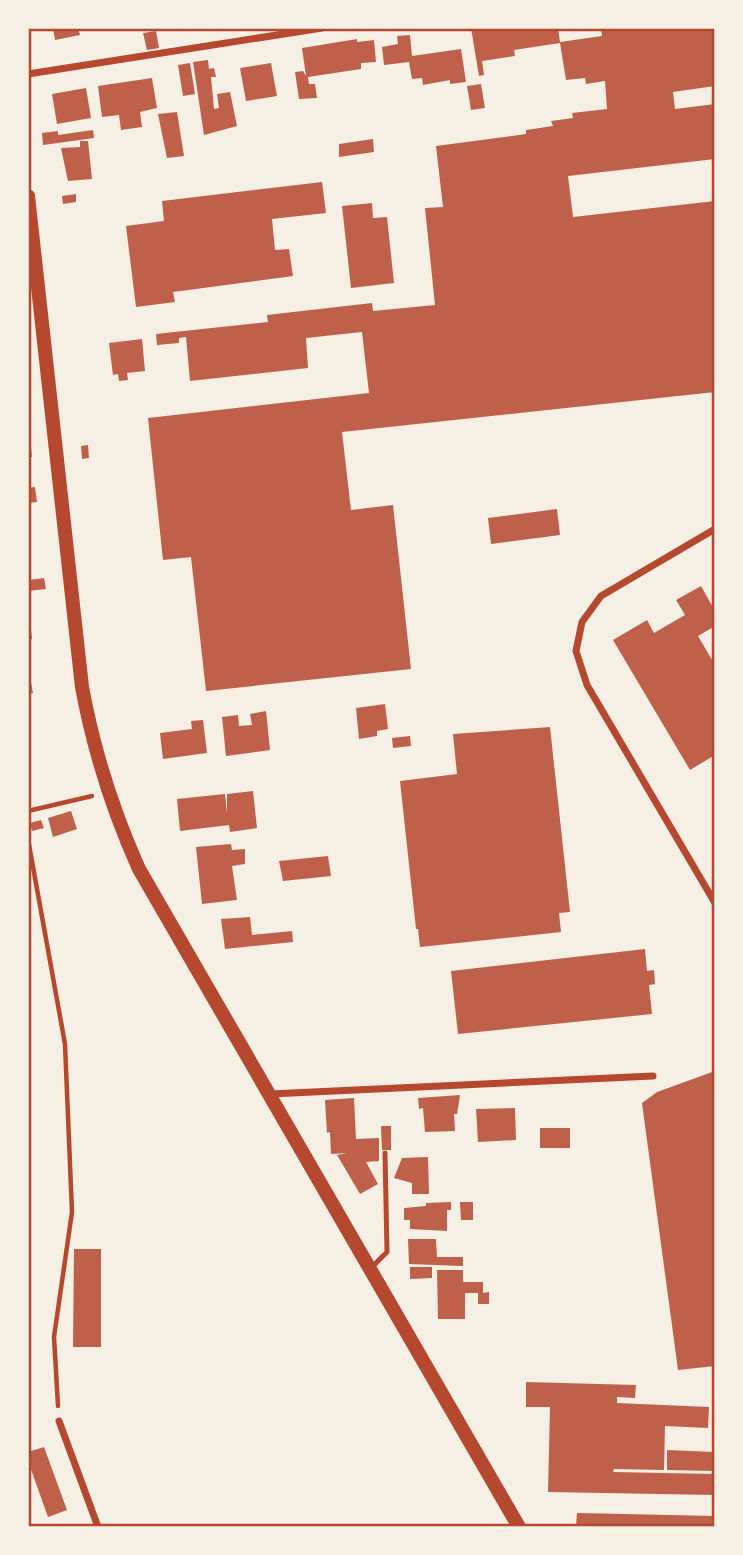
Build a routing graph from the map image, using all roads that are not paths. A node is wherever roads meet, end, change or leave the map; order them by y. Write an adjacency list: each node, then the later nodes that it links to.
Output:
1 (322, 28): 2 (street)
2 (28, 74)
3 (28, 196): 7 (main road)
4 (715, 529): 5 (street)
5 (715, 903)
6 (653, 1076): 7 (street)
7 (269, 1094): 9 (main road)
8 (385, 1153): 9 (lane)
9 (371, 1268): 12 (main road)
10 (59, 1421): 11 (street)
11 (98, 1527)
12 (519, 1527)

